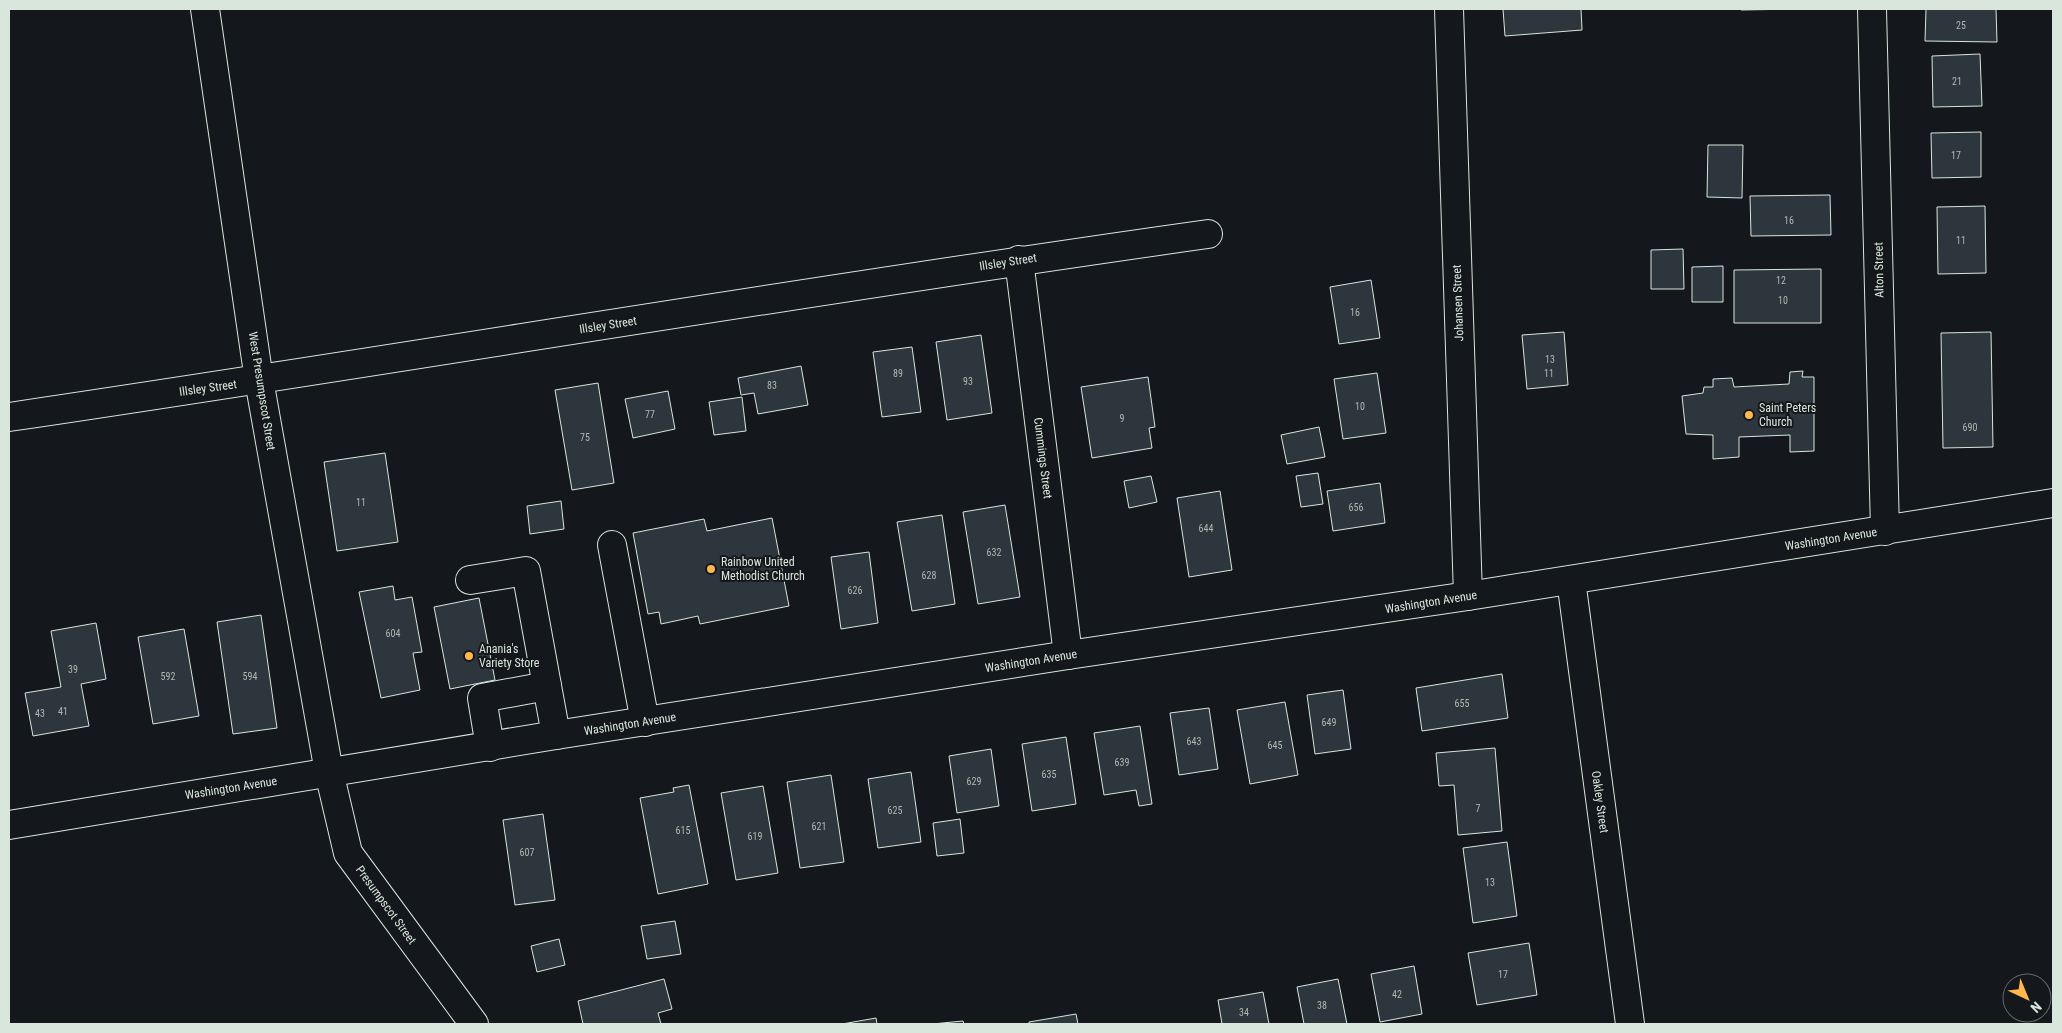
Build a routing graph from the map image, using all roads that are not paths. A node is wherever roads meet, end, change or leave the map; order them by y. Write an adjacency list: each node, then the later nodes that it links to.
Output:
1 (205, 9): 6 (street, West Presumpscot Street)
2 (1449, 9): 13 (street, Johansen Street)
3 (1872, 9): 9 (street, Alton Street)
4 (1208, 234): 5 (street, Illsley Street)
5 (1019, 260): 6 (street, Illsley Street); 14 (street, Cummings Street)
6 (259, 380): 7 (street, Illsley Street); 19 (street, West Presumpscot Street)
7 (9, 418)
8 (2053, 504): 9 (street, Washington Avenue)
9 (1885, 530): 12 (street, Washington Avenue)
10 (612, 545): 16 (street)
11 (470, 580): 15 (street)
12 (1571, 580): 13 (street, Washington Avenue); 22 (street, Oakley Street)
13 (1468, 596): 14 (street, Washington Avenue)
14 (1068, 656): 16 (street, Washington Avenue)
15 (547, 686): 17 (street); 18 (street)
16 (645, 722): 17 (street, Washington Avenue)
17 (556, 736): 18 (street, Washington Avenue)
18 (490, 747): 19 (street, Washington Avenue)
19 (329, 772): 20 (street, Washington Avenue); 21 (street, Presumpscot Street)
20 (9, 825)
21 (474, 1024)
22 (1630, 1024)

